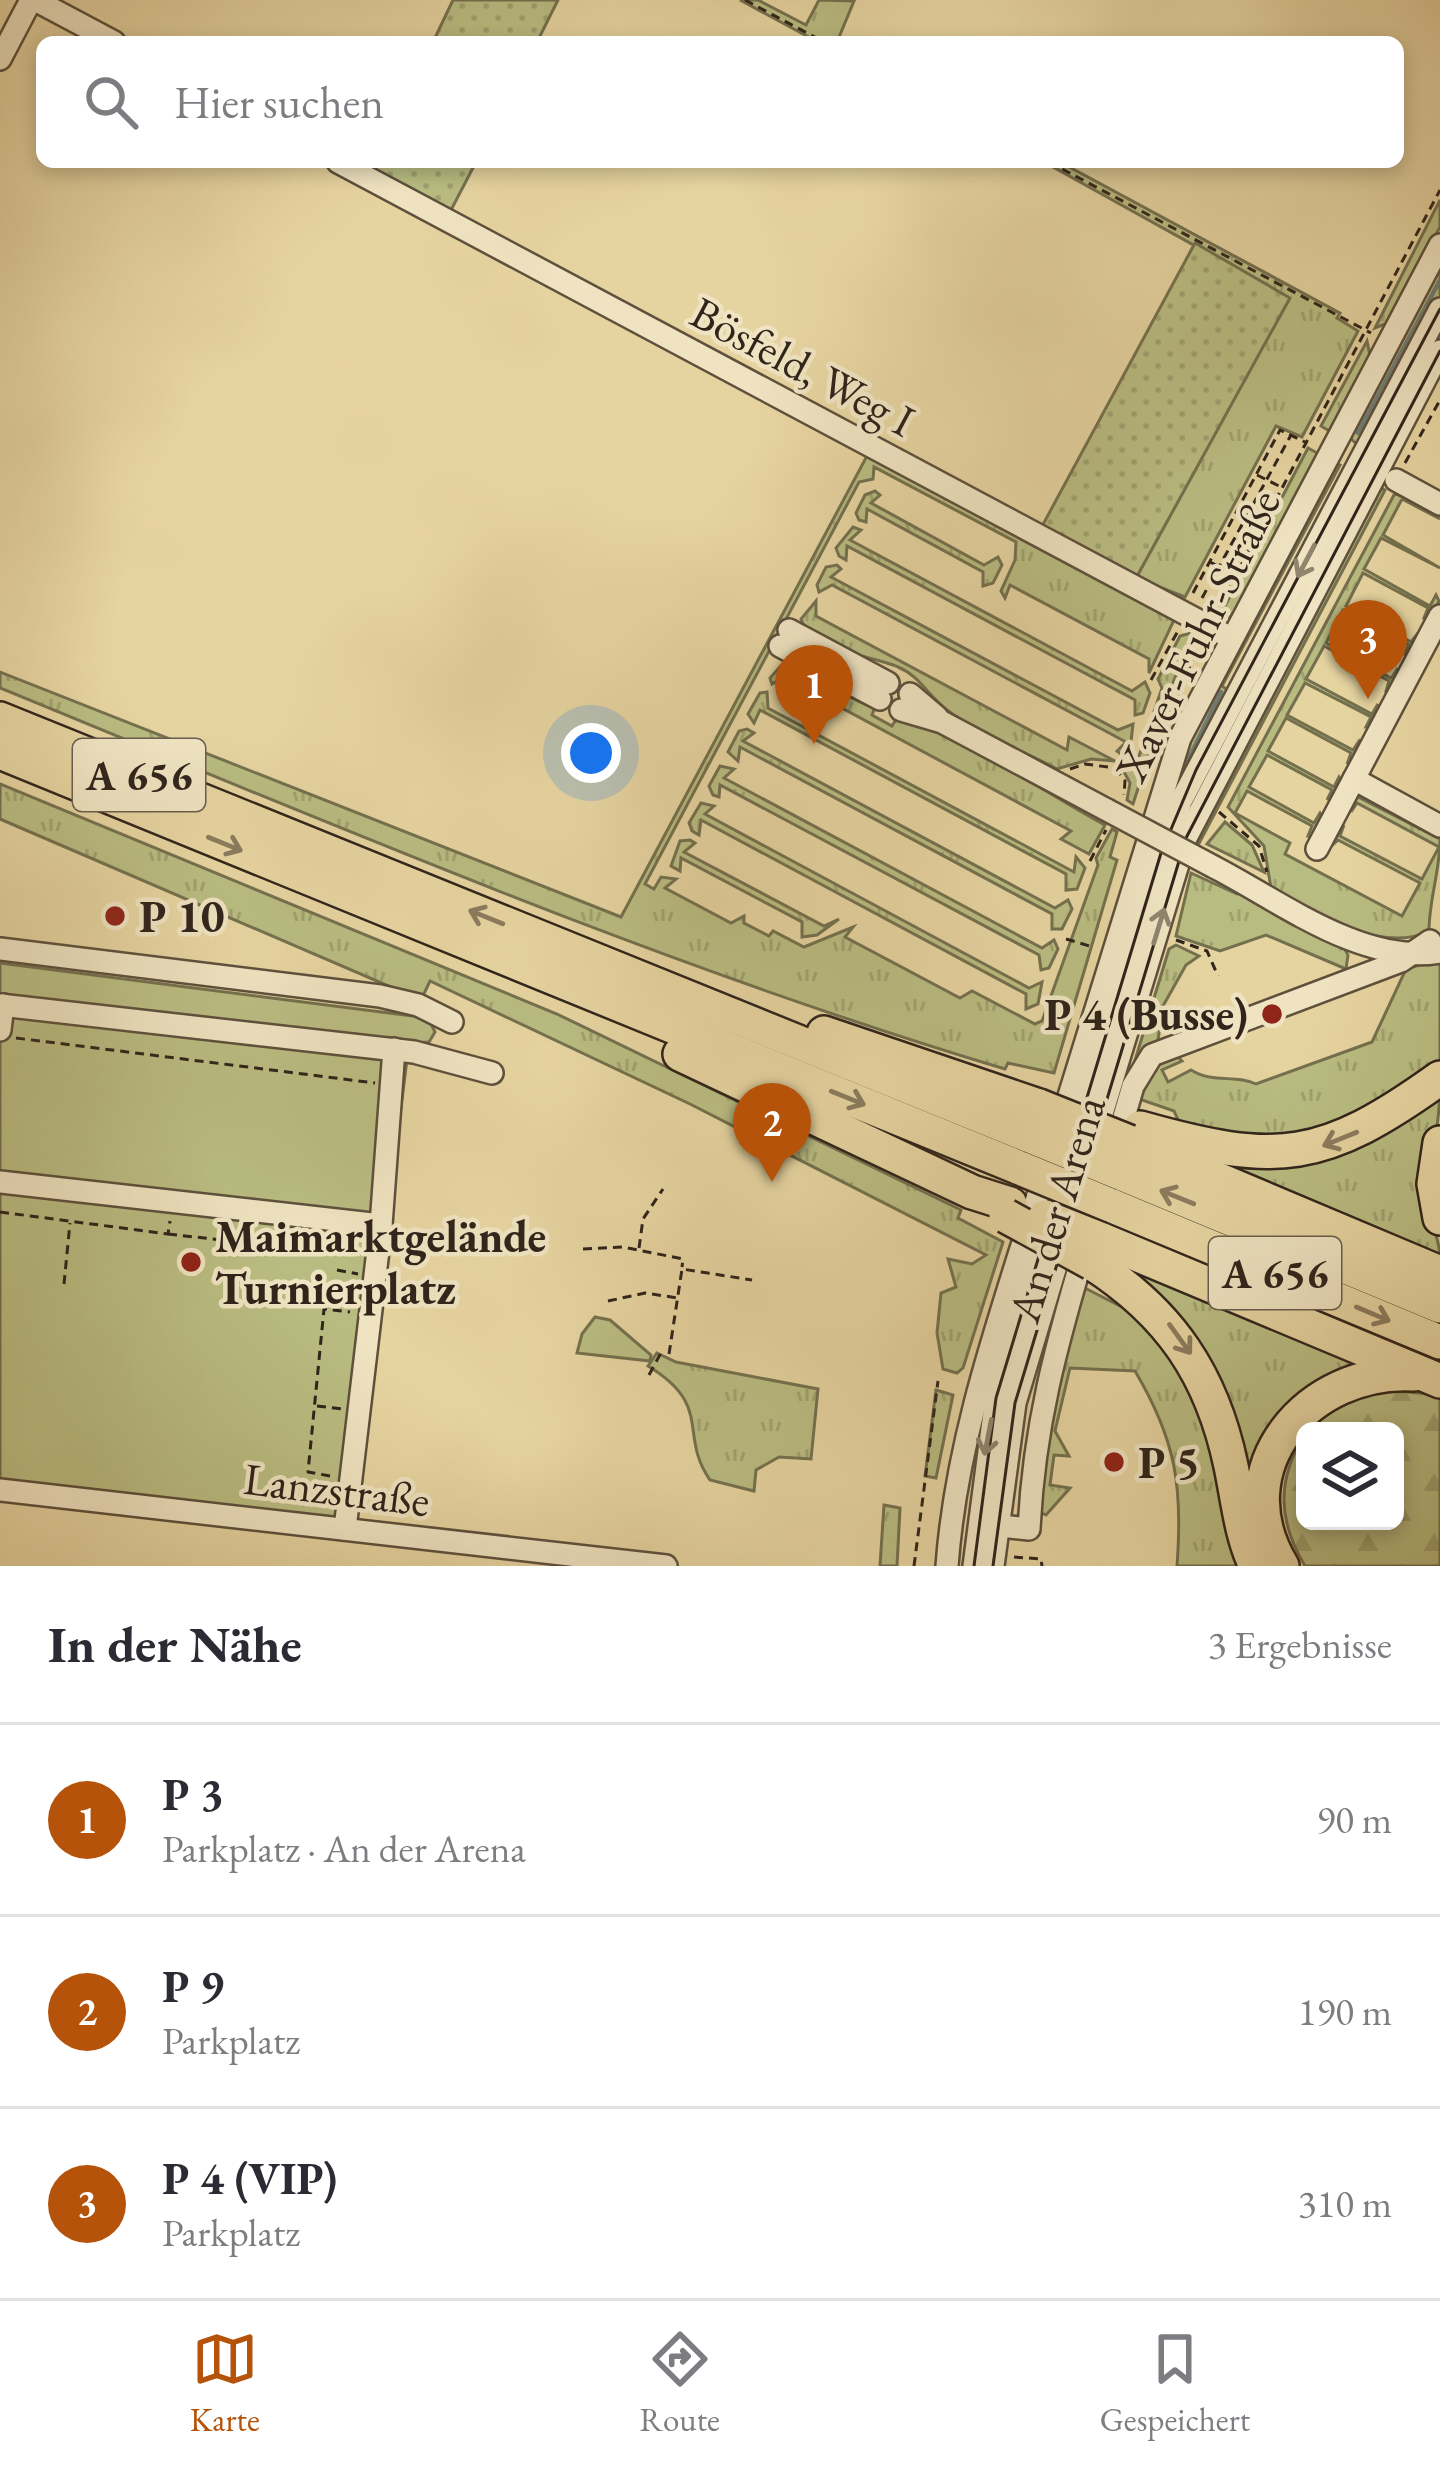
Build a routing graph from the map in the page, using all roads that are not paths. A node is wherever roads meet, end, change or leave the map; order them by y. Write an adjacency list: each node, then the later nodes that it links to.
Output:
1 (33, 0): 2 (street); 3 (street)
2 (102, 36)
3 (0, 59)
4 (349, 168): 12 (street, Bösfeld, Weg I)
5 (1440, 245): 12 (street, Xaver-Fuhr-Straße)
6 (1440, 310): 45 (street, one-way to 45)
7 (1440, 351): 45 (street, one-way to 7)
8 (1396, 480): 9 (street)
9 (1440, 504)
10 (1440, 616): 17 (street)
11 (784, 638): 13 (street)
12 (1231, 638): 44 (street, Xaver-Fuhr-Straße)
13 (884, 691)
14 (905, 702): 20 (street, An der Arena, bridge)
15 (0, 718): 25 (highway, A 656, one-way to 15)
16 (0, 752): 23 (highway, A 656, one-way to 23)
17 (1354, 779): 18 (street); 19 (street)
18 (1440, 826)
19 (1317, 849)
20 (1357, 940): 21 (street, An der Arena); 24 (street)
21 (1430, 947): 24 (street, An der Arena)
22 (0, 950): 27 (street)
23 (545, 975): 32 (highway, A 656, one-way to 32); 38 (highway, bridge)
24 (1350, 980): 45 (street, An der Arena)
25 (656, 986): 32 (highway, A 656); 32 (highway)
26 (1, 1005): 28 (street); 29 (street)
27 (452, 1022)
28 (0, 1033)
29 (396, 1050): 30 (street); 37 (street)
30 (492, 1073)
31 (1440, 1078): 34 (highway, one-way to 34)
32 (1032, 1126): 34 (highway, A 656, bridge); 34 (highway)
33 (1440, 1143): 36 (highway)
34 (1123, 1162): 39 (highway); 40 (highway, A 656, one-way to 34); 41 (highway, A 656, one-way to 41)
35 (0, 1182): 37 (street)
36 (1440, 1218)
37 (381, 1225): 46 (street)
38 (1096, 1251): 42 (highway); 51 (highway, one-way to 51)
39 (1440, 1273)
40 (1440, 1306)
41 (1440, 1342)
42 (1434, 1378): 52 (highway)
43 (0, 1490): 46 (street, Lanzstraße)
44 (952, 1521): 45 (street); 48 (street, Xaver-Fuhr-Straße)
45 (987, 1524): 49 (street); 50 (street)
46 (345, 1529): 47 (street, Lanzstraße)
47 (665, 1566)
48 (947, 1566)
49 (974, 1566)
50 (993, 1566)
51 (1256, 1566)
52 (1282, 1566)

